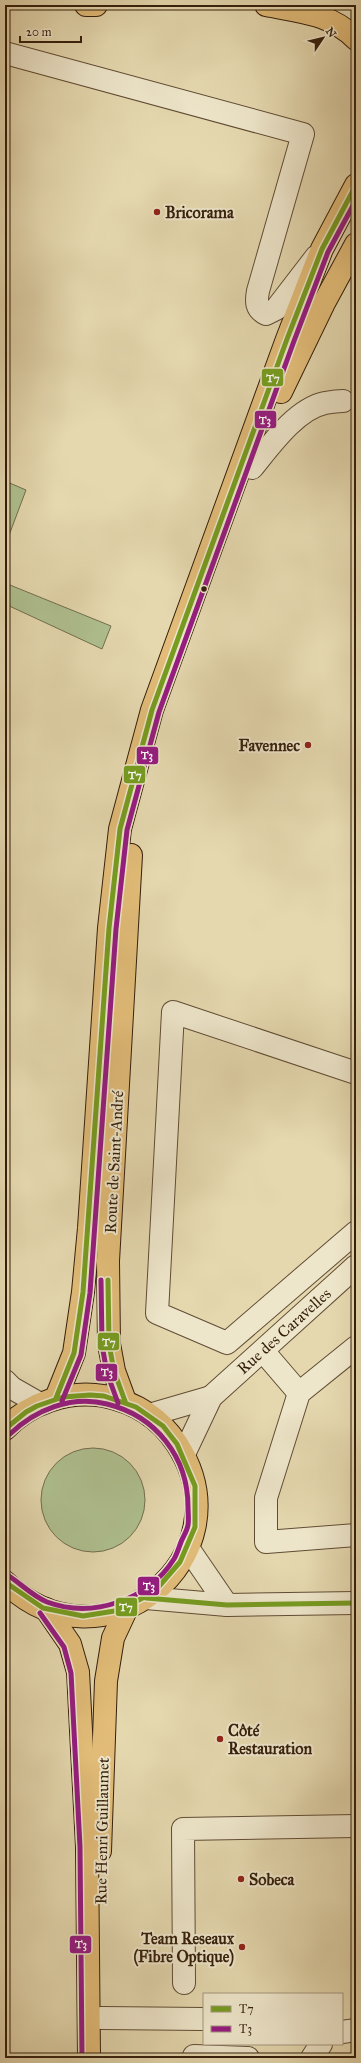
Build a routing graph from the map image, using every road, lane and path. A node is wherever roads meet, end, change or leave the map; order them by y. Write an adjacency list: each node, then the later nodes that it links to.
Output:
1 (86, 5): 2 (main road)
2 (96, 5)
3 (266, 5): 4 (main road)
4 (356, 39)
5 (5, 53): 8 (street)
6 (356, 185): 8 (main road, Route de Saint-André)
7 (356, 244): 10 (main road, Route de Saint-André)
8 (322, 248): 19 (main road, Route de Saint-André)
9 (343, 401): 10 (street)
10 (252, 468): 20 (main road, Route de Saint-André)
11 (356, 1073): 12 (street)
12 (356, 1232)
13 (356, 1266): 15 (street, Rue des Caravelles)
14 (356, 1347): 17 (street)
15 (263, 1351): 17 (street); 18 (street, Rue des Caravelles)
16 (5, 1381): 19 (street)
17 (299, 1393): 24 (street)
18 (211, 1397): 21 (street); 23 (street)
19 (48, 1401): 20 (main road); 22 (main road)
20 (125, 1401): 21 (main road)
21 (149, 1415): 23 (main road)
22 (5, 1429)
23 (184, 1454): 25 (main road)
24 (356, 1535)
25 (188, 1548): 27 (main road); 29 (street)
26 (5, 1582): 31 (main road)
27 (146, 1598): 29 (street); 30 (main road)
28 (356, 1604): 29 (street)
29 (227, 1605)
30 (127, 1608): 31 (main road); 34 (main road, Rue Henri Guillaumet)
31 (46, 1609): 39 (main road, Rue Henri Guillaumet)
32 (356, 1826): 33 (street)
33 (184, 1983)
34 (101, 2018): 35 (street); 40 (main road, Rue Henri Guillaumet)
35 (203, 2019)
36 (356, 2030): 37 (street)
37 (343, 2032)
38 (320, 2045): 43 (street)
39 (89, 2058)
40 (102, 2058)
41 (194, 2058): 42 (street)
42 (248, 2058)
43 (312, 2058)

